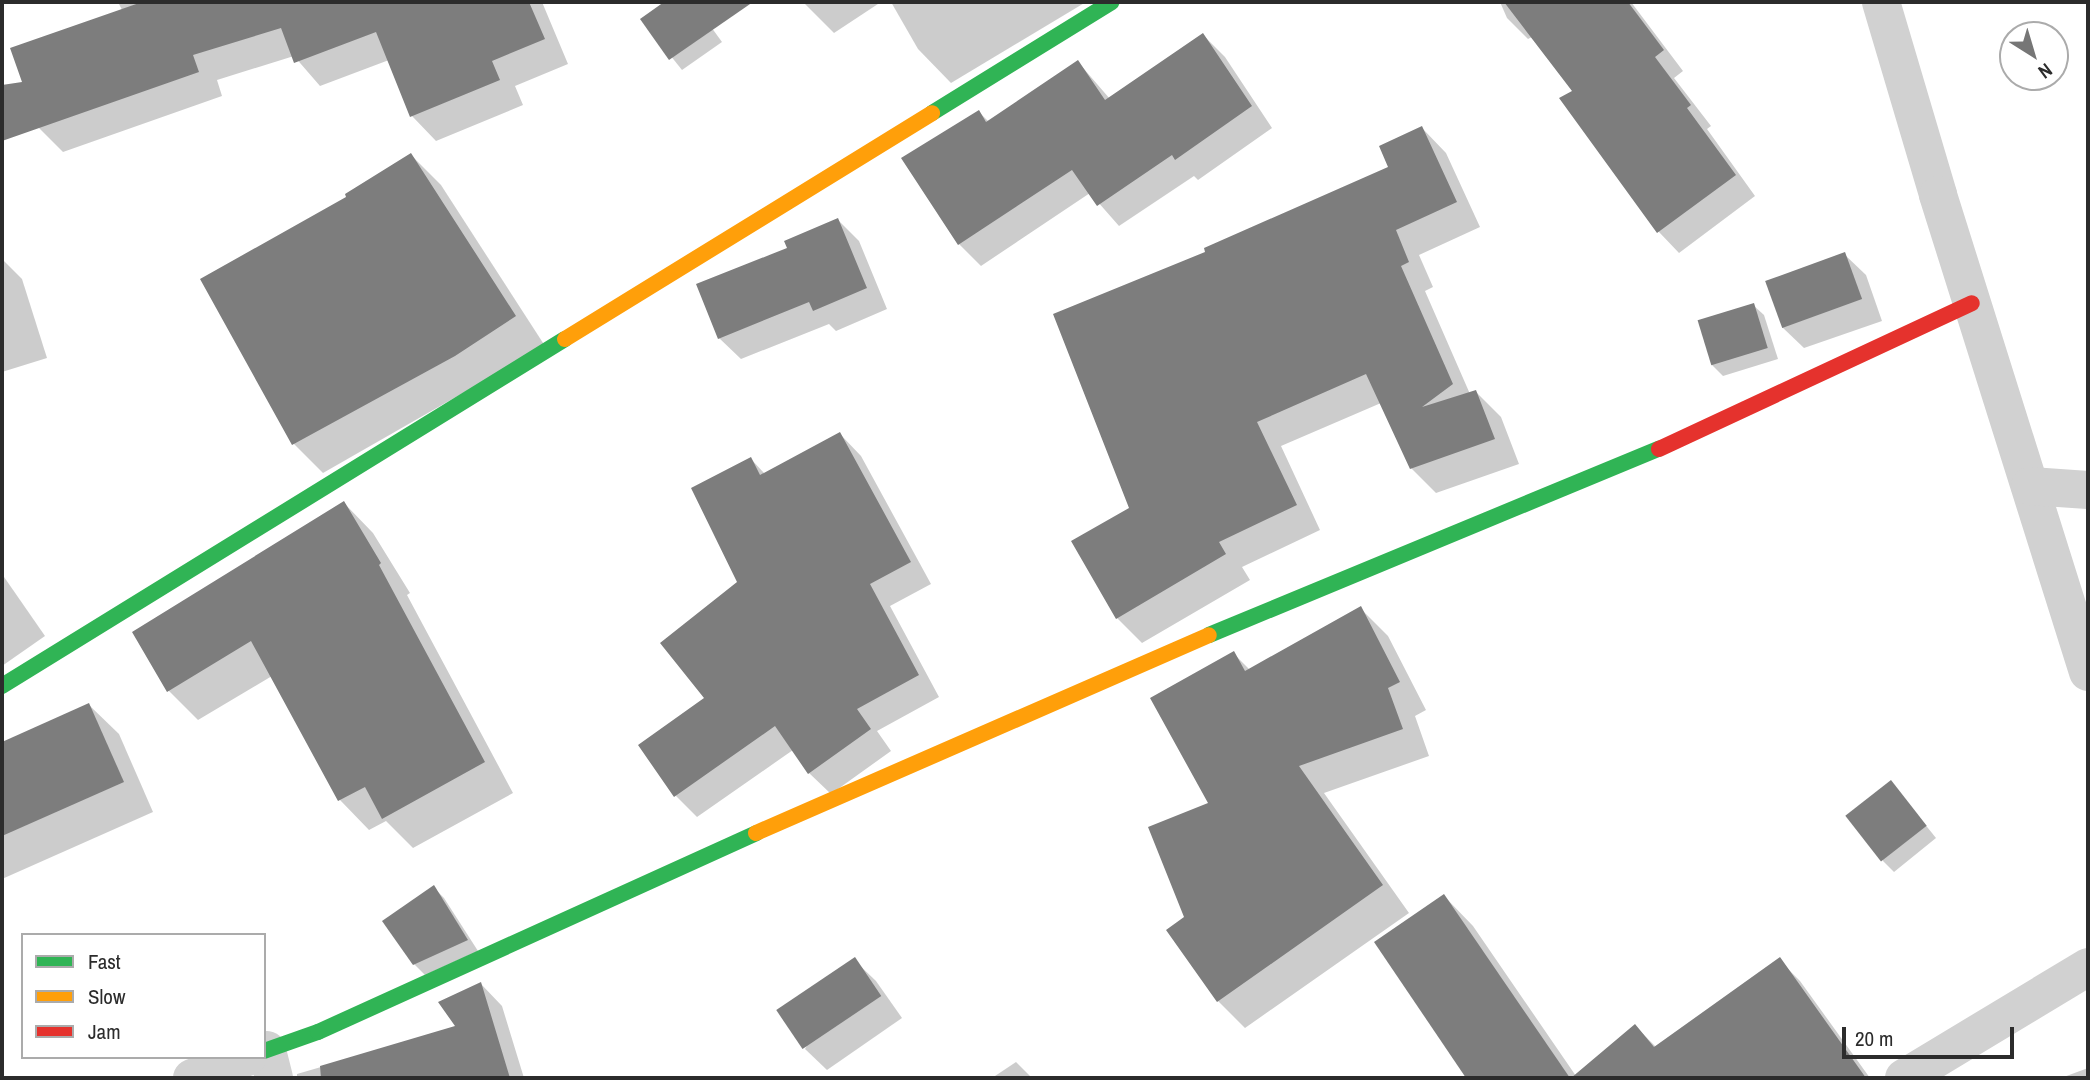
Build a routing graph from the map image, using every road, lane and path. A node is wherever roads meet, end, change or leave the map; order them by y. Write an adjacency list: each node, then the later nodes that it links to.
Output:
1 (1112, 2): 7 (street)
2 (1881, 2): 3 (street)
3 (1972, 303): 4 (street); 9 (street)
4 (2030, 486): 5 (street); 6 (street)
5 (2088, 490)
6 (2088, 671)
7 (2, 686)
8 (2088, 967): 12 (street)
9 (266, 1058)
10 (263, 1059): 11 (street)
11 (192, 1078)
12 (1904, 1078)

